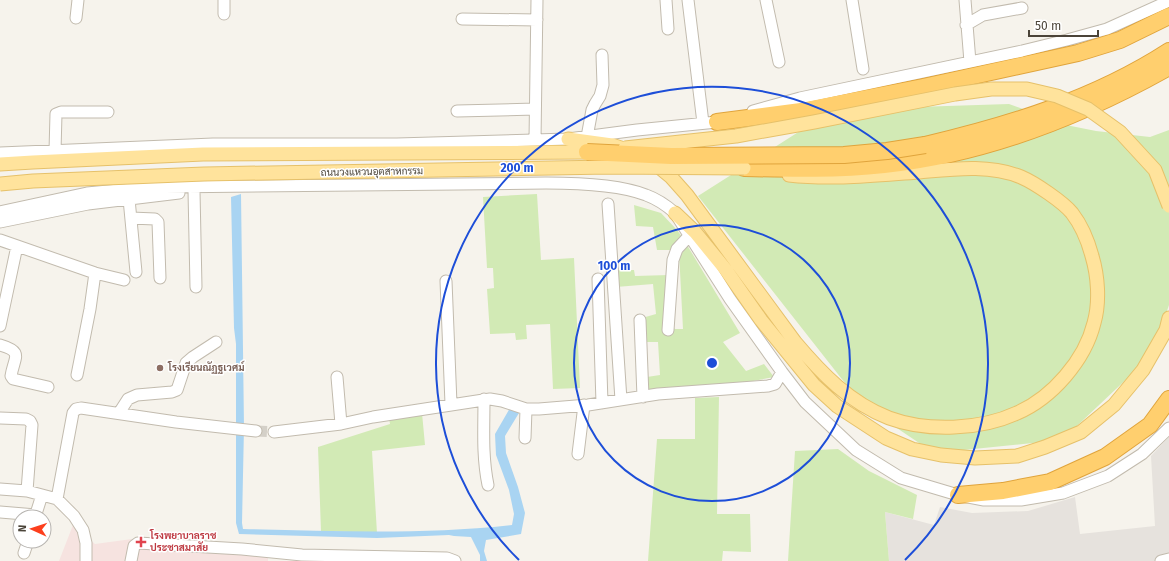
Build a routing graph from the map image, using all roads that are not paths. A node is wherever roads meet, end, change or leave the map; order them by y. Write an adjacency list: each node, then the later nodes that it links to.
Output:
1 (78, 0): 13 (street)
2 (224, 0): 11 (street)
3 (537, 0): 15 (street)
4 (666, 0): 17 (street)
5 (688, 0): 27 (street)
6 (766, 0): 20 (street)
7 (852, 0): 23 (street)
8 (965, 0): 16 (street)
9 (1169, 1): 21 (street)
10 (1022, 8): 16 (street)
11 (224, 14)
12 (1169, 16): 27 (highway)
13 (76, 18)
14 (462, 19): 15 (street)
15 (537, 20): 24 (street)
16 (966, 25): 21 (street)
17 (668, 29)
18 (1169, 51): 30 (highway, bridge)
19 (602, 55): 30 (street)
20 (779, 62)
21 (970, 62): 27 (street)
22 (1169, 67): 34 (highway, bridge)
23 (864, 69)
24 (535, 109): 25 (street); 29 (street)
25 (457, 111)
26 (108, 112): 31 (street)
27 (710, 123): 30 (street)
28 (568, 139): 29 (street); 30 (street); 34 (main road, ถนนวงแหวนอุตสาหกรรม)
29 (534, 140): 31 (street)
30 (587, 144): 33 (main road, ถนนวงแหวนอุตสาหกรรม); 40 (main road, ถนนวงแหวนอุตสาหกรรม, bridge)
31 (54, 151): 32 (street)
32 (0, 153)
33 (0, 164)
34 (744, 168): 35 (main road, ถนนวงแหวนอุตสาหกรรม, bridge)
35 (0, 184)
36 (224, 187): 37 (street); 41 (street); 42 (street)
37 (194, 191): 38 (street); 54 (street)
38 (129, 199): 43 (street); 44 (street)
39 (608, 204): 68 (street)
40 (1169, 206)
41 (0, 212)
42 (675, 213): 45 (street); 55 (main road)
43 (131, 218): 48 (street); 50 (street)
44 (0, 222)
45 (690, 235): 58 (street); 61 (street)
46 (0, 240): 47 (street)
47 (17, 246): 49 (street); 57 (street)
48 (136, 272)
49 (95, 273): 52 (street); 62 (street)
50 (160, 278)
51 (598, 279): 69 (street)
52 (124, 280)
53 (446, 280): 70 (street)
54 (196, 287)
55 (1169, 318)
56 (640, 320): 65 (street)
57 (0, 326)
58 (668, 330)
59 (216, 342): 73 (street)
60 (0, 345): 64 (street)
61 (782, 372): 65 (street); 85 (street)
62 (77, 376)
63 (337, 377): 75 (street)
64 (48, 387)
65 (643, 397): 68 (street)
66 (484, 399): 70 (street); 72 (street); 81 (street)
67 (1169, 399): 85 (highway)
68 (621, 400): 69 (street)
69 (602, 403): 71 (street)
70 (452, 404): 75 (street)
71 (584, 405): 72 (street); 80 (street)
72 (526, 409): 79 (street)
73 (120, 413): 77 (street); 86 (street)
74 (0, 418): 83 (street)
75 (341, 424): 78 (street)
76 (1169, 428): 85 (street)
77 (253, 431)
78 (274, 432)
79 (525, 438)
80 (578, 454)
81 (488, 485)
82 (0, 489): 83 (street)
83 (27, 491): 84 (street)
84 (42, 495): 86 (street); 87 (street)
85 (958, 495)
86 (57, 499): 94 (street)
87 (38, 509)
88 (0, 512): 89 (street)
89 (12, 513)
90 (25, 549): 91 (street)
91 (24, 553)
92 (302, 558): 95 (street); 96 (street)
93 (1169, 559): 97 (street)
94 (86, 561)
95 (131, 561)
96 (455, 561)
97 (1160, 561)

